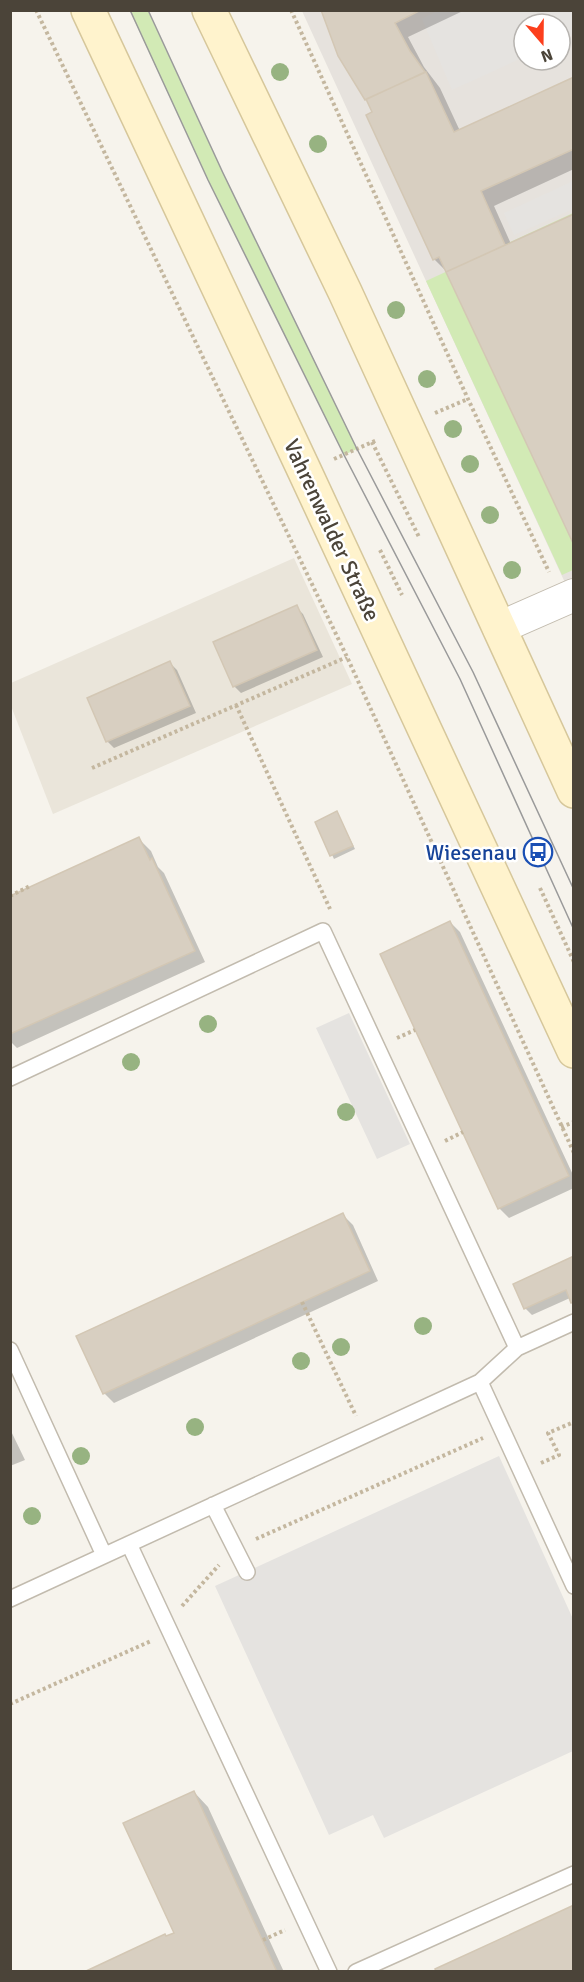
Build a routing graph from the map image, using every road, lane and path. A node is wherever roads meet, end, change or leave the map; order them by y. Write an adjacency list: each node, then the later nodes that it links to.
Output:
1 (36, 10): 9 (path)
2 (88, 10): 8 (main road, Vahrenwalder Straße)
3 (209, 10): 6 (main road)
4 (291, 10): 5 (path)
5 (468, 399): 6 (path); 11 (path)
6 (407, 426): 7 (path); 12 (main road)
7 (372, 442): 8 (path); 10 (path)
8 (305, 472): 9 (path); 22 (main road, Vahrenwalder Straße)
9 (266, 490): 13 (path)
10 (423, 545)
11 (568, 597): 12 (street)
12 (499, 628): 17 (main road)
13 (347, 657): 14 (path); 25 (path)
14 (236, 705): 15 (path); 16 (path)
15 (247, 730)
16 (92, 768)
17 (573, 791)
18 (30, 886): 20 (path)
19 (540, 888): 21 (path)
20 (10, 896)
21 (573, 962)
22 (573, 1051)
23 (10, 1078): 29 (lane)
24 (573, 1122): 25 (path)
25 (561, 1127): 26 (path)
26 (573, 1153)
27 (303, 1302): 33 (path)
28 (573, 1322): 29 (lane)
29 (517, 1348): 31 (lane)
30 (10, 1350): 37 (lane)
31 (480, 1382): 33 (lane); 34 (lane)
32 (573, 1422): 34 (path)
33 (365, 1435): 35 (lane)
34 (521, 1471): 39 (lane)
35 (213, 1505): 36 (lane); 38 (lane)
36 (129, 1544): 37 (lane); 42 (lane)
37 (104, 1555): 40 (lane)
38 (246, 1572)
39 (573, 1586)
40 (10, 1599)
41 (573, 1874): 43 (lane)
42 (328, 1971)
43 (356, 1971)

